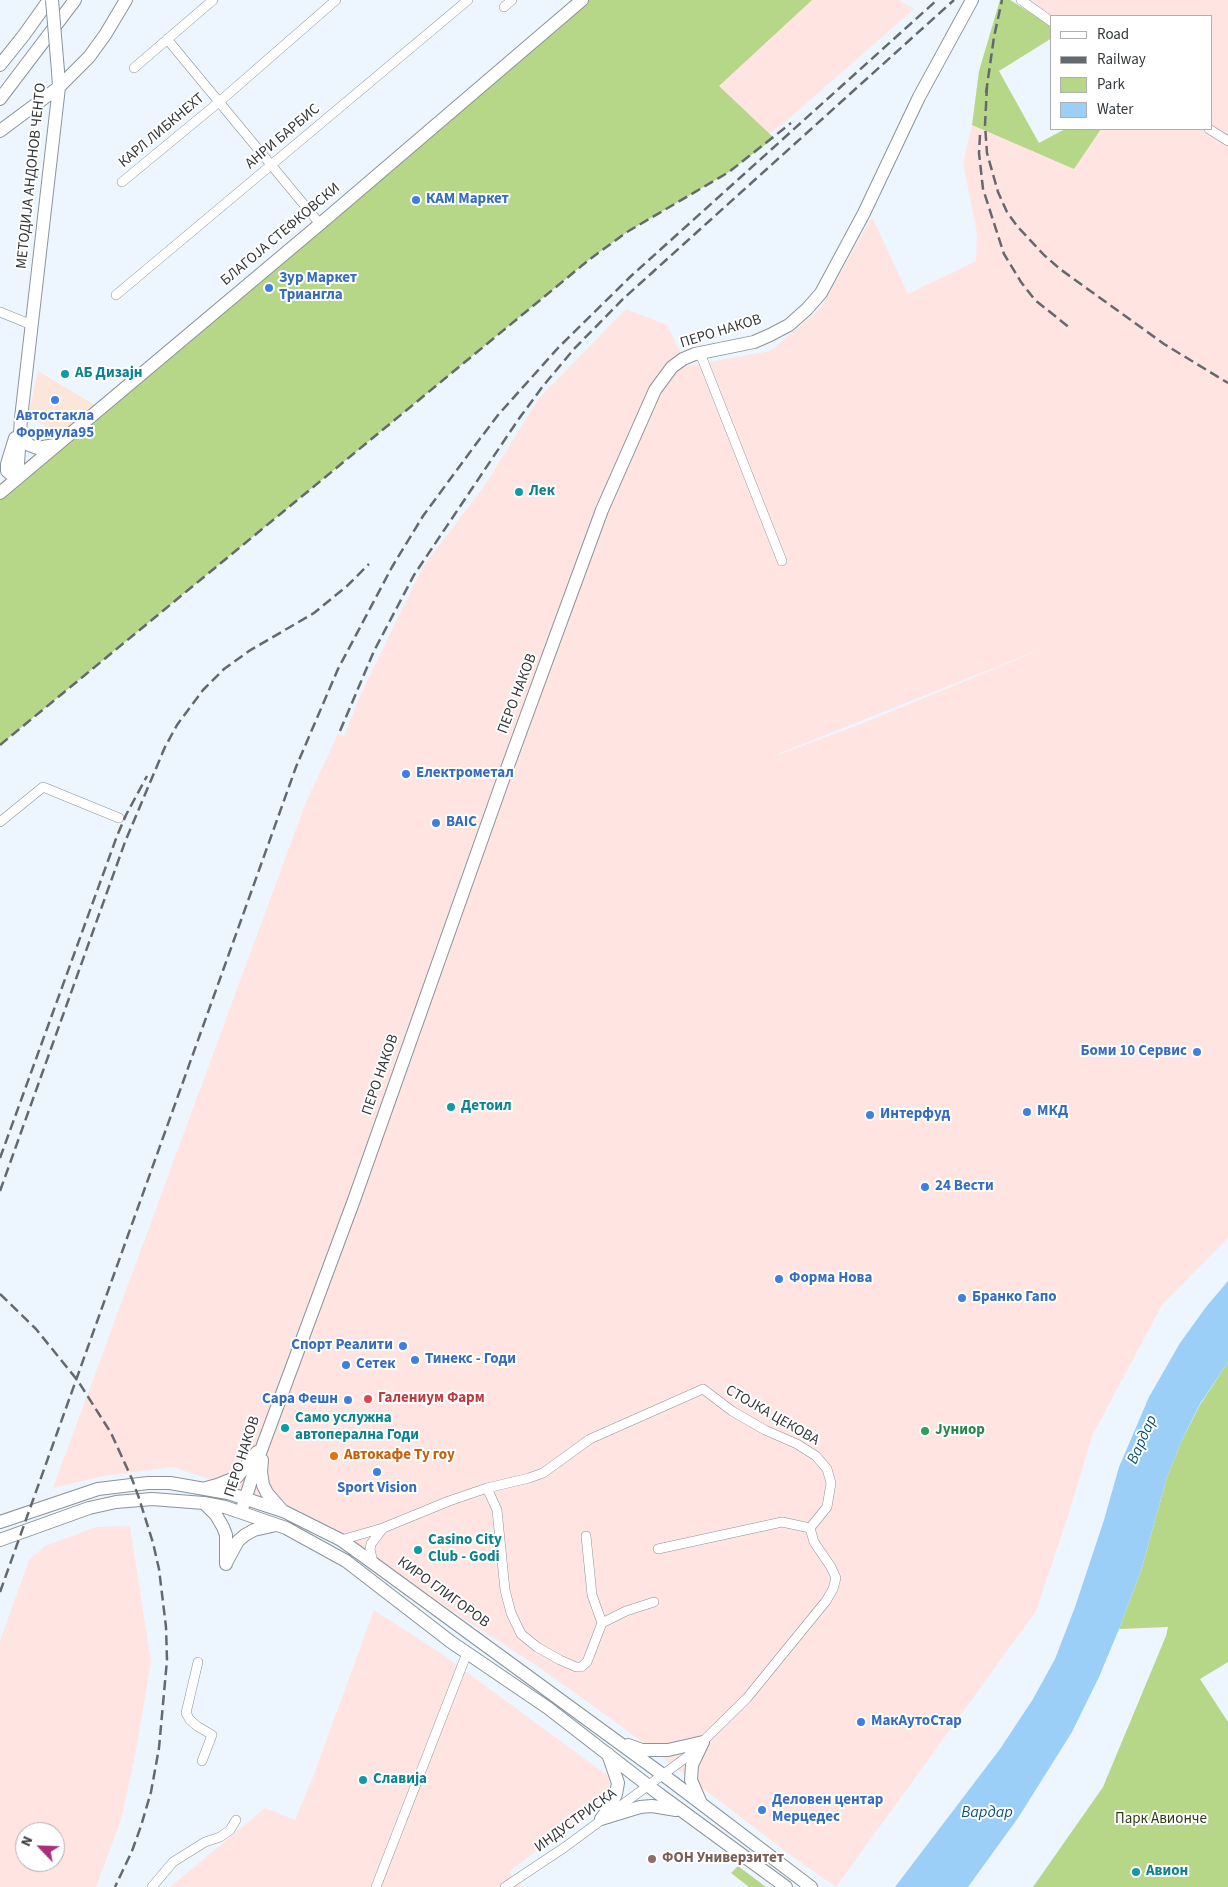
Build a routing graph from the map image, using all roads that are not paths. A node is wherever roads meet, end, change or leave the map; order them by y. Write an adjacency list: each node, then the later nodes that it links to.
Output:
1 (51, 0): 14 (street); 16 (street, МЕТОДИЈА АНДОНОВ ЧЕНТО, bridge)
2 (75, 0): 17 (street)
3 (126, 0): 16 (street)
4 (213, 0): 13 (street)
5 (336, 0): 18 (street, КАРЛ ЛИБКНЕХТ)
6 (468, 0): 22 (street, АНРИ БАРБИС)
7 (512, 0): 11 (street)
8 (582, 0): 24 (street, БЛАГОЈА СТЕФКОВСКИ)
9 (972, 0): 28 (street, ПЕРО НАКОВ)
10 (1022, 0): 12 (street)
11 (504, 7)
12 (1050, 21)
13 (167, 39): 15 (street); 18 (street, КАРЛ ЛИБКНЕХТ)
14 (0, 65)
15 (134, 68)
16 (59, 87): 20 (street); 27 (street, МЕТОДИЈА АНДОНОВ ЧЕНТО)
17 (0, 98)
18 (219, 102): 22 (street, КАРЛ ЛИБКНЕХТ); 23 (street, КАРЛ ЛИБКНЕХТ)
19 (1211, 130): 21 (street)
20 (0, 131)
21 (1228, 141)
22 (272, 164): 24 (street, КАРЛ ЛИБКНЕХТ); 25 (street, АНРИ БАРБИС)
23 (122, 182)
24 (320, 224): 31 (street, БЛАГОЈА СТЕФКОВСКИ)
25 (116, 296)
26 (0, 312): 27 (street)
27 (32, 325): 29 (street, МЕТОДИЈА АНДОНОВ ЧЕНТО)
28 (700, 353): 36 (street); 39 (street, ПЕРО НАКОВ)
29 (21, 418): 30 (street, МЕТОДИЈА АНДОНОВ ЧЕНТО); 32 (street, МЕТОДИЈА АНДОНОВ ЧЕНТО)
30 (20, 433): 31 (street); 34 (street, МЕТОДИЈА АНДОНОВ ЧЕНТО)
31 (60, 444): 34 (street, БЛАГОЈА СТЕФКОВСКИ)
32 (7, 464): 33 (street, МЕТОДИЈА АНДОНОВ ЧЕНТО); 34 (street)
33 (0, 479)
34 (18, 479): 35 (street, БЛАГОЈА СТЕФКОВСКИ)
35 (0, 494)
36 (782, 561)
37 (119, 818): 38 (street)
38 (0, 822)
39 (264, 1442): 40 (street); 42 (street, ПЕРО НАКОВ); 44 (street)
40 (202, 1488): 42 (street, КИРО ГЛИГОРОВ); 46 (street, КИРО ГЛИГОРОВ)
41 (487, 1488): 48 (street, СТОЈКА ЦЕКОВА); 49 (street, СТОЈКА ЦЕКОВА); 56 (street)
42 (246, 1498): 44 (street, КИРО ГЛИГОРОВ); 45 (street, ПЕРО НАКОВ)
43 (204, 1503): 45 (street); 47 (street); 51 (street)
44 (282, 1510): 52 (street, КИРО ГЛИГОРОВ)
45 (241, 1512): 47 (street)
46 (0, 1522)
47 (276, 1525): 57 (street)
48 (383, 1528): 52 (street, СТОЈКА ЦЕКОВА); 54 (street)
49 (810, 1528): 53 (street); 60 (street)
50 (586, 1536): 56 (street)
51 (0, 1540)
52 (341, 1540): 54 (street, КИРО ГЛИГОРОВ)
53 (658, 1549)
54 (373, 1563): 59 (street, КИРО ГЛИГОРОВ)
55 (654, 1602): 56 (street)
56 (602, 1623)
57 (467, 1653): 61 (street); 70 (street)
58 (198, 1662): 62 (street)
59 (610, 1737): 60 (street); 63 (street, КИРО ГЛИГОРОВ)
60 (703, 1742): 63 (street); 65 (street)
61 (608, 1754): 64 (street); 67 (street)
62 (202, 1761)
63 (662, 1775): 64 (street, ИНДУСТРИСКА); 65 (street, КИРО ГЛИГОРОВ)
64 (648, 1785): 66 (street); 67 (street, ИНДУСТРИСКА)
65 (702, 1805): 73 (street, КИРО ГЛИГОРОВ)
66 (691, 1816): 67 (street); 72 (street)
67 (601, 1819): 71 (street, ИНДУСТРИСКА)
68 (236, 1820): 69 (street)
69 (152, 1887)
70 (376, 1887)
71 (505, 1887)
72 (786, 1887)
73 (811, 1887)

